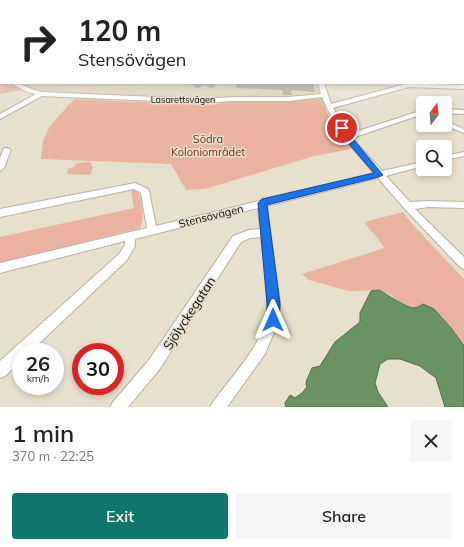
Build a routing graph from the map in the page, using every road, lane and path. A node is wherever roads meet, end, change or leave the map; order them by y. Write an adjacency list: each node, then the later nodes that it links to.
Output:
1 (16, 84): 5 (street, Lasarettsvägen)
2 (321, 84): 6 (street)
3 (443, 84): 4 (street); 7 (street)
4 (464, 85)
5 (41, 94): 6 (street, Lasarettsvägen); 11 (street)
6 (325, 95): 7 (street)
7 (329, 107): 14 (street)
8 (452, 111): 9 (street)
9 (464, 112)
10 (416, 115): 14 (street)
11 (0, 117)
12 (452, 126): 13 (street)
13 (464, 131)
14 (348, 137): 20 (street)
15 (7, 150): 19 (street)
16 (464, 154): 17 (street)
17 (452, 157)
18 (416, 166): 20 (street, Stensövägen)
19 (0, 168)
20 (379, 175): 21 (street, Stensövägen); 23 (street)
21 (262, 203): 25 (street, Stensövägen); 26 (street)
22 (464, 205): 23 (street)
23 (407, 206): 28 (street)
24 (0, 213): 25 (street)
25 (152, 231): 27 (street, Stensövägen)
26 (266, 233): 31 (street, Sjölyckegatan); 32 (street)
27 (130, 237): 29 (street, Stensövägen); 30 (street)
28 (464, 264)
29 (0, 268)
30 (0, 371)
31 (118, 407)
32 (218, 407)

